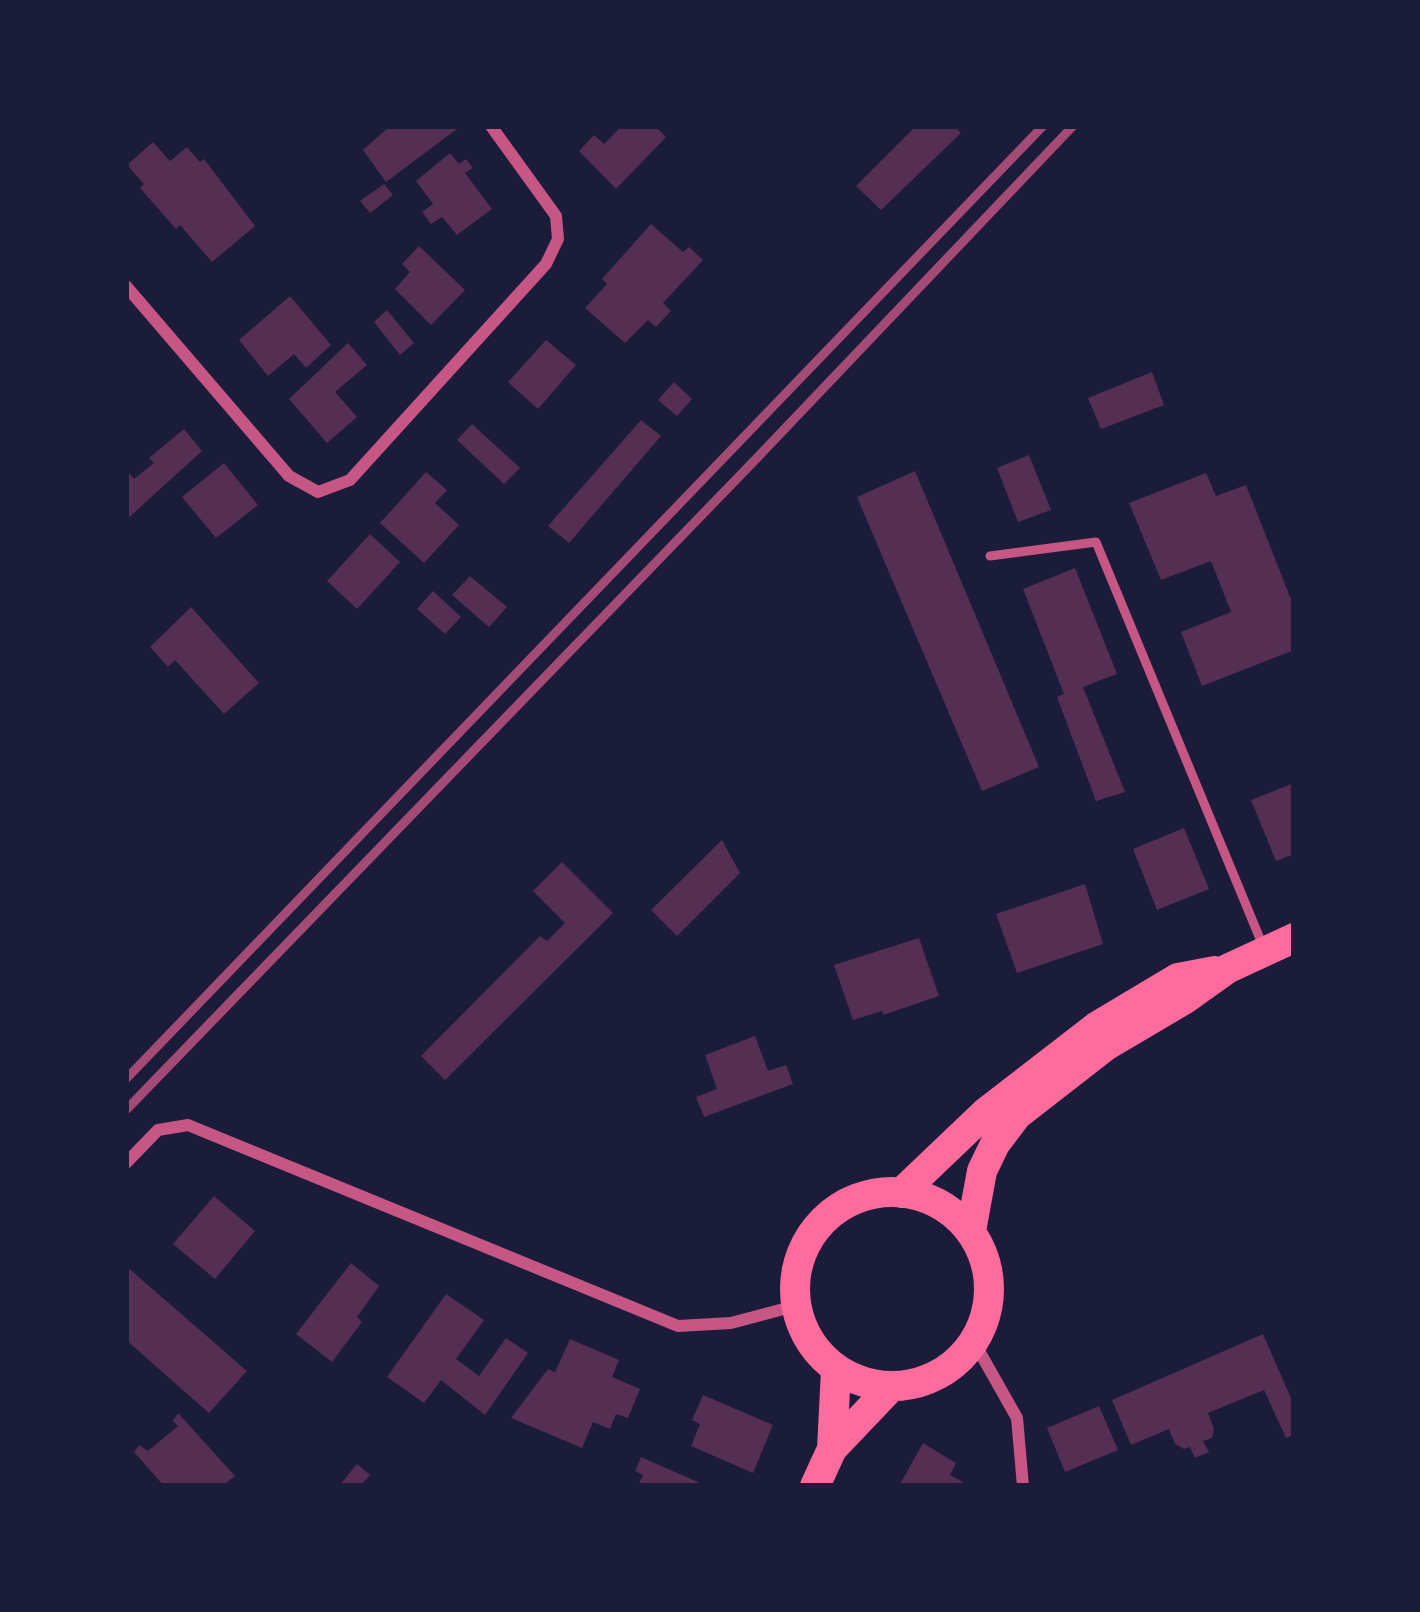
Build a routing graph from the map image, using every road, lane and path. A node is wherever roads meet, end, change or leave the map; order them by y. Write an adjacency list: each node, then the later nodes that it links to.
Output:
1 (490, 126): 2 (street)
2 (126, 286)
3 (990, 556): 5 (lane)
4 (1294, 938): 5 (main road)
5 (1264, 951): 6 (main road)
6 (1227, 969): 8 (main road); 9 (main road)
7 (126, 1163): 10 (street)
8 (901, 1193): 9 (main road); 10 (main road)
9 (971, 1231): 11 (main road)
10 (795, 1306): 12 (main road)
11 (974, 1342): 13 (main road); 16 (street)
12 (836, 1370): 13 (main road); 14 (main road)
13 (892, 1387): 14 (main road)
14 (832, 1449): 15 (main road)
15 (814, 1486)
16 (1023, 1486)

